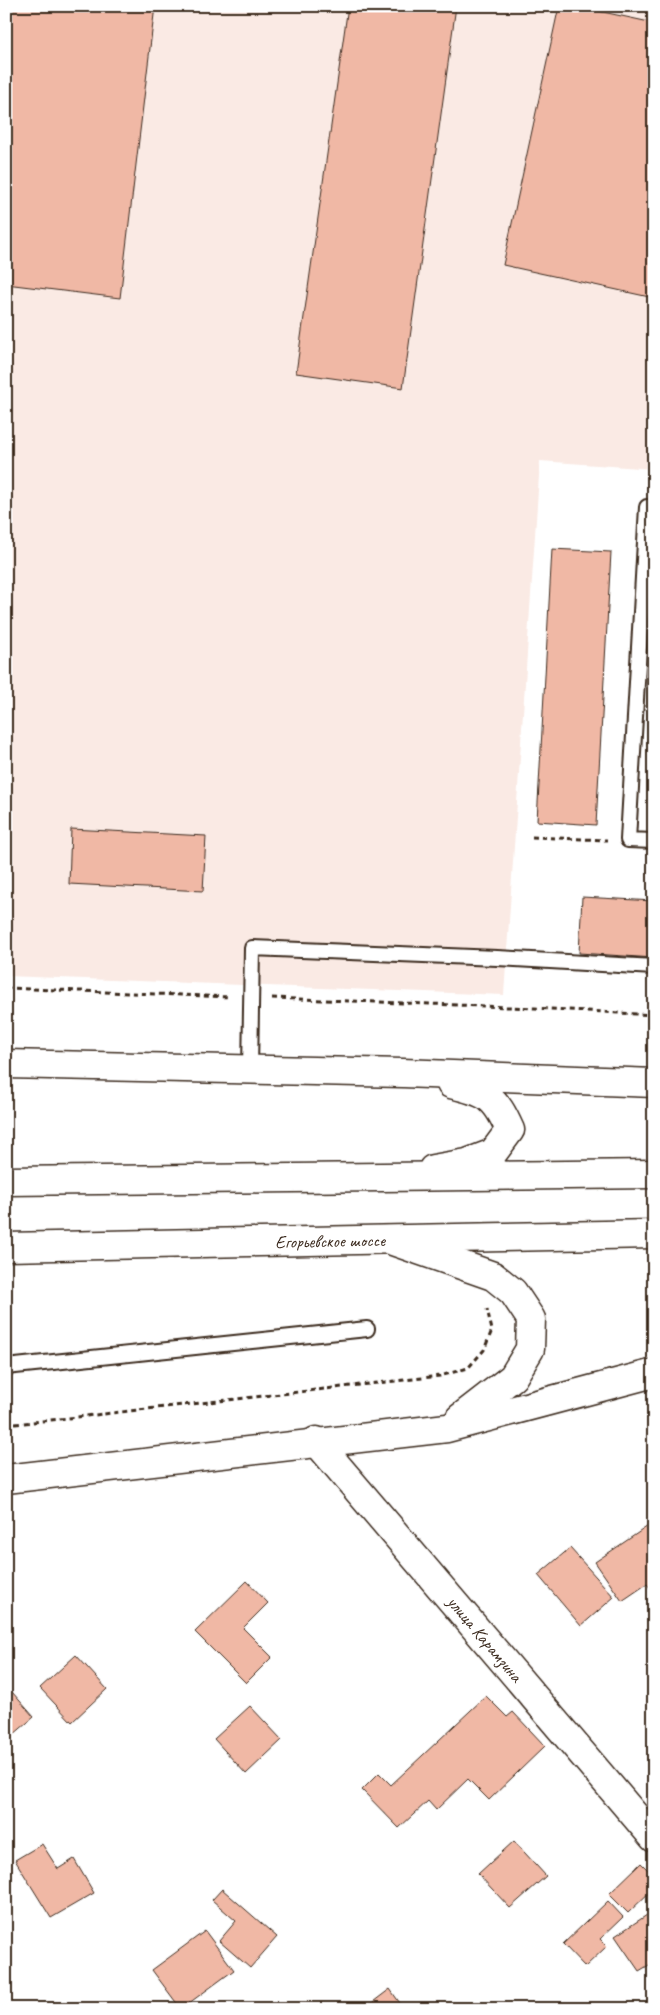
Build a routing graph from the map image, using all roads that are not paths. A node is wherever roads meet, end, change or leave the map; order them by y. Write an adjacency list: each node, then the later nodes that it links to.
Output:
1 (654, 507): 2 (lane)
2 (654, 841)
3 (654, 967): 5 (lane)
4 (6, 1064): 5 (street)
5 (250, 1070): 6 (street)
6 (403, 1073): 7 (street); 9 (street)
7 (654, 1083)
8 (654, 1174): 9 (street)
9 (395, 1176): 10 (street)
10 (6, 1181)
11 (654, 1234): 12 (street, Егорьевское шоссе)
12 (388, 1240): 13 (street, Егорьевское шоссе); 17 (street)
13 (6, 1247)
14 (366, 1329): 15 (lane)
15 (6, 1367)
16 (654, 1373): 17 (street)
17 (447, 1428): 18 (street)
18 (316, 1441): 19 (street); 20 (street, улица Карамзина)
19 (6, 1479)
20 (654, 1838)

